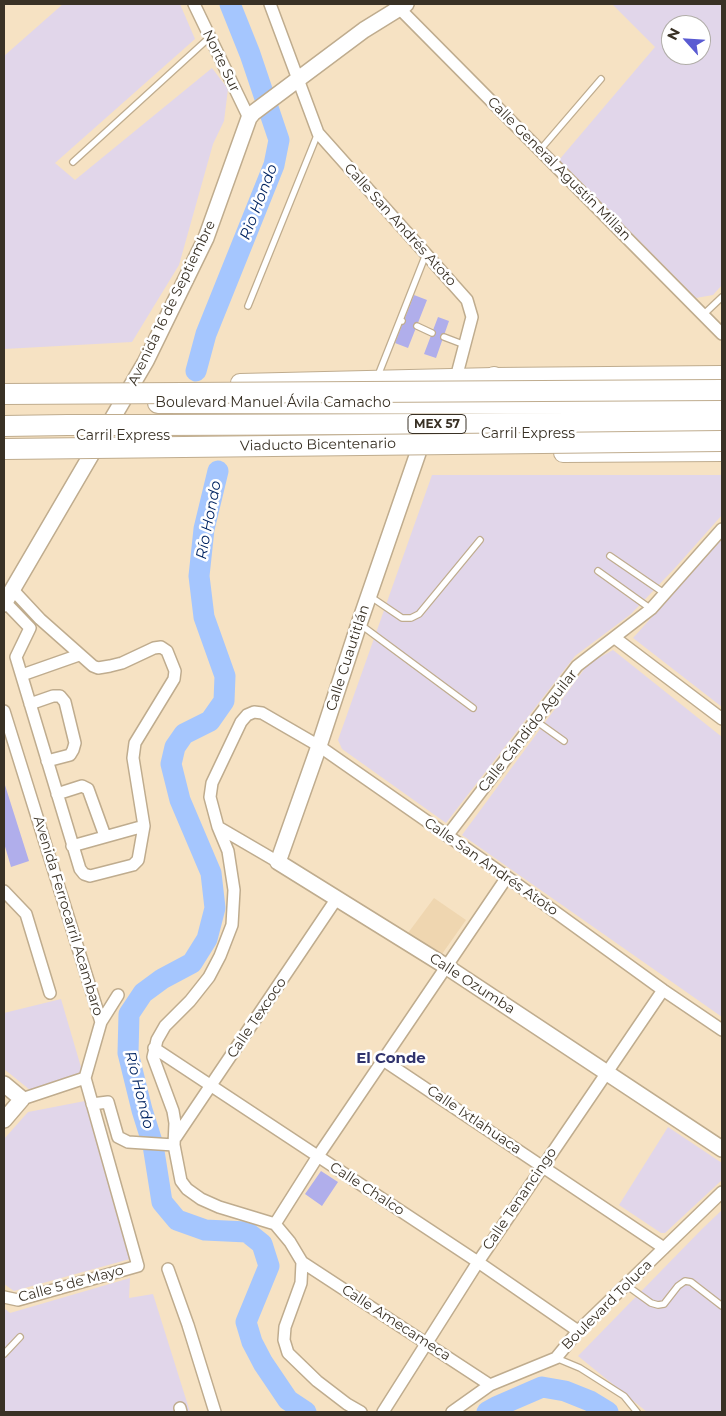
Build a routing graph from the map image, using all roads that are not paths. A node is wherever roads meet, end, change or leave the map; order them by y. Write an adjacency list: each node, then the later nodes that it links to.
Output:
1 (194, 4): 4 (street, Norte Sur)
2 (270, 4): 6 (street, Calle San Andrés Atoto)
3 (397, 5): 6 (street); 9 (street, Calle General Agustín Millan)
4 (210, 37): 7 (street, Norte Sur); 10 (lane)
5 (601, 79): 9 (lane)
6 (292, 84): 7 (street); 8 (street, Calle San Andrés Atoto)
7 (251, 116): 51 (street, Avenida 16 de Septiembre)
8 (318, 133): 11 (street, Calle San Andrés Atoto); 13 (lane)
9 (540, 150): 14 (street, Calle General Agustín Millan)
10 (73, 162)
11 (426, 254): 19 (street, Calle San Andrés Atoto); 23 (lane)
12 (722, 298): 14 (lane)
13 (248, 306)
14 (703, 315): 17 (street, Calle General Agustín Millan)
15 (416, 326): 16 (lane)
16 (432, 333)
17 (722, 334)
18 (444, 337): 19 (lane)
19 (464, 345): 22 (street, Calle San Andrés Atoto)
20 (722, 375): 21 (main road)
21 (494, 377): 22 (main road); 30 (highway)
22 (456, 378): 23 (main road)
23 (376, 380): 25 (main road)
24 (84, 385): 26 (main road)
25 (147, 385)
26 (4, 386)
27 (722, 390): 28 (highway, bridge)
28 (4, 394)
29 (4, 403): 30 (highway, Boulevard Manuel Ávila Camacho / MEX 57)
30 (551, 404): 31 (highway, Boulevard Manuel Ávila Camacho / MEX 57)
31 (722, 404)
32 (722, 423): 33 (highway, Boulevard Manuel Ávila Camacho / MEX 57)
33 (330, 424): 34 (highway, Boulevard Manuel Ávila Camacho / MEX 57, bridge); 42 (highway)
34 (4, 426)
35 (722, 432): 36 (highway, Carril Express)
36 (4, 437)
37 (722, 442): 38 (highway, Viaducto Bicentenario, bridge)
38 (4, 449)
39 (722, 452): 40 (main road)
40 (418, 453): 42 (main road); 50 (street, Calle Cuautitlán)
41 (148, 454): 42 (main road)
42 (249, 454)
43 (68, 455): 44 (main road)
44 (4, 456)
45 (722, 529): 49 (street, Calle Cándido Aguilar)
46 (480, 540): 50 (lane)
47 (610, 556): 49 (lane)
48 (598, 571): 52 (lane)
49 (664, 594): 52 (street, Calle Cándido Aguilar)
50 (369, 595): 54 (street, Calle Cuautitlán)
51 (7, 599): 53 (street); 55 (street)
52 (651, 609): 56 (street, Calle Cándido Aguilar)
53 (40, 619): 55 (street); 57 (street)
54 (359, 624): 60 (lane); 65 (street, Calle Cuautitlán)
55 (30, 628): 58 (street)
56 (616, 638): 62 (street); 63 (street, Calle Cándido Aguilar)
57 (79, 655): 58 (street); 68 (street)
58 (22, 675): 59 (street)
59 (30, 704): 66 (street); 66 (street)
60 (473, 708)
61 (4, 711): 81 (street, Avenida Ferrocarril Acambaro)
62 (722, 719)
63 (536, 721): 64 (lane); 71 (street, Calle Cándido Aguilar)
64 (564, 741)
65 (319, 746): 69 (street, Calle San Andrés Atoto); 71 (street, Calle San Andrés Atoto); 73 (street, Calle Cuautitlán)
66 (47, 761): 67 (street)
67 (57, 794): 70 (street); 72 (street)
68 (144, 826): 70 (street); 72 (street)
69 (218, 827): 73 (street, Calle Ozumba); 83 (street)
70 (105, 836): 72 (street)
71 (447, 836): 74 (street, Calle San Andrés Atoto)
72 (72, 846)
73 (278, 862): 76 (street, Calle Ozumba)
74 (506, 877): 77 (street); 78 (street, Calle San Andrés Atoto)
75 (4, 891): 79 (street)
76 (338, 898): 77 (street, Calle Ozumba); 88 (street, Calle Texcoco)
77 (447, 967): 84 (street); 85 (street, Calle Ozumba)
78 (663, 990): 82 (street, Calle San Andrés Atoto); 85 (street, Calle Tenancingo)
79 (50, 993)
80 (118, 995): 81 (street)
81 (101, 1022): 86 (street, Avenida Ferrocarril Acambaro)
82 (722, 1030)
83 (154, 1048): 88 (street, Calle Chalco); 92 (street)
84 (383, 1060): 94 (street); 95 (street, Calle Ixtlahuaca)
85 (607, 1072): 93 (street, Calle Ozumba); 95 (street, Calle Tenancingo)
86 (85, 1078): 89 (street); 90 (street)
87 (4, 1084): 89 (street)
88 (212, 1085): 92 (street, Calle Texcoco); 94 (street, Calle Chalco)
89 (22, 1099): 91 (street)
90 (92, 1104): 92 (street); 103 (street, Calle 5 de Mayo)
91 (4, 1120)
92 (172, 1142): 97 (street)
93 (722, 1149)
94 (318, 1156): 97 (street); 100 (street, Calle Chalco)
95 (542, 1166): 98 (street, Calle Ixtlahuaca); 100 (street, Calle Tenancingo)
96 (722, 1192): 98 (street, Boulevard Toluca)
97 (275, 1224): 99 (street)
98 (664, 1248): 102 (street, Boulevard Toluca)
99 (302, 1262): 107 (street, Calle Amecameca); 112 (street)
100 (478, 1262): 105 (street, Calle Chalco); 107 (street, Calle Tenancingo)
101 (168, 1269): 111 (street)
102 (626, 1285): 104 (lane); 105 (street, Boulevard Toluca)
103 (4, 1297)
104 (722, 1306)
105 (578, 1331): 109 (street, Boulevard Toluca)
106 (20, 1336): 108 (lane)
107 (426, 1342): 110 (street, Calle Amecameca); 113 (street, Calle Tenancingo)
108 (4, 1354)
109 (556, 1358): 110 (street, Boulevard Toluca); 115 (lane)
110 (490, 1385): 114 (street, Boulevard Toluca)
111 (215, 1412)
112 (361, 1412)
113 (383, 1412)
114 (452, 1412)
115 (638, 1412)

